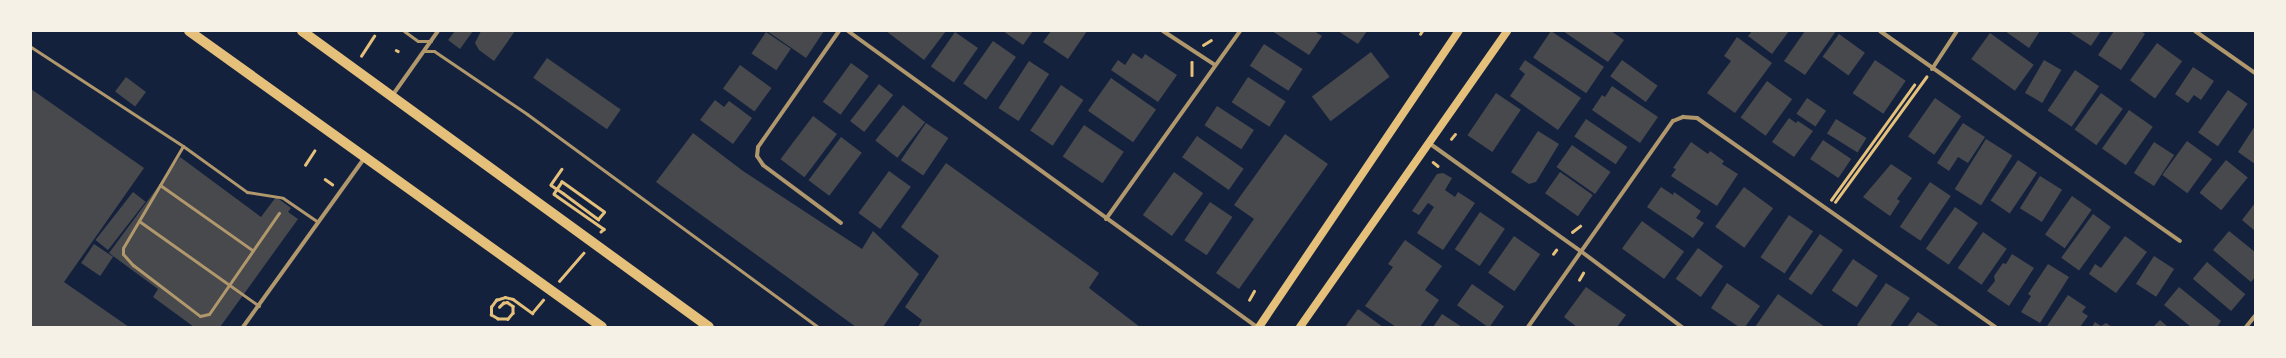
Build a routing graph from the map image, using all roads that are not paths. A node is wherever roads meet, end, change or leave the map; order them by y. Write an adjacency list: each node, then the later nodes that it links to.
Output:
1 (189, 31): 23 (main road)
2 (302, 31): 20 (main road)
3 (404, 31): 14 (lane)
4 (438, 31): 14 (street)
5 (839, 31): 29 (street)
6 (848, 31): 26 (street)
7 (1163, 31): 17 (street)
8 (1240, 31): 17 (street)
9 (1459, 31): 40 (main road)
10 (1507, 31): 21 (main road)
11 (1880, 31): 18 (street)
12 (1957, 31): 18 (street)
13 (2195, 31): 19 (street)
14 (430, 41): 16 (street)
15 (31, 48): 22 (lane)
16 (424, 51): 20 (street); 39 (lane)
17 (1215, 65): 26 (street)
18 (1932, 69): 30 (street)
19 (2255, 73)
20 (392, 96): 38 (main road)
21 (1428, 143): 32 (street); 41 (main road)
22 (183, 146): 24 (lane); 28 (lane)
23 (365, 158): 28 (street); 37 (main road)
24 (160, 185): 27 (lane); 31 (lane)
25 (279, 213): 31 (lane)
26 (1106, 219): 40 (street)
27 (139, 221): 33 (lane); 33 (lane)
28 (318, 222): 34 (street)
29 (841, 223)
30 (2180, 240)
31 (252, 250): 33 (lane)
32 (1582, 252): 42 (street); 43 (street); 44 (street)
33 (230, 285): 34 (lane)
34 (259, 306): 36 (street)
35 (2255, 316): 45 (street)
36 (243, 327)
37 (602, 327)
38 (709, 327)
39 (818, 327)
40 (1258, 327)
41 (1300, 327)
42 (1528, 327)
43 (1682, 327)
44 (1995, 327)
45 (2246, 327)

